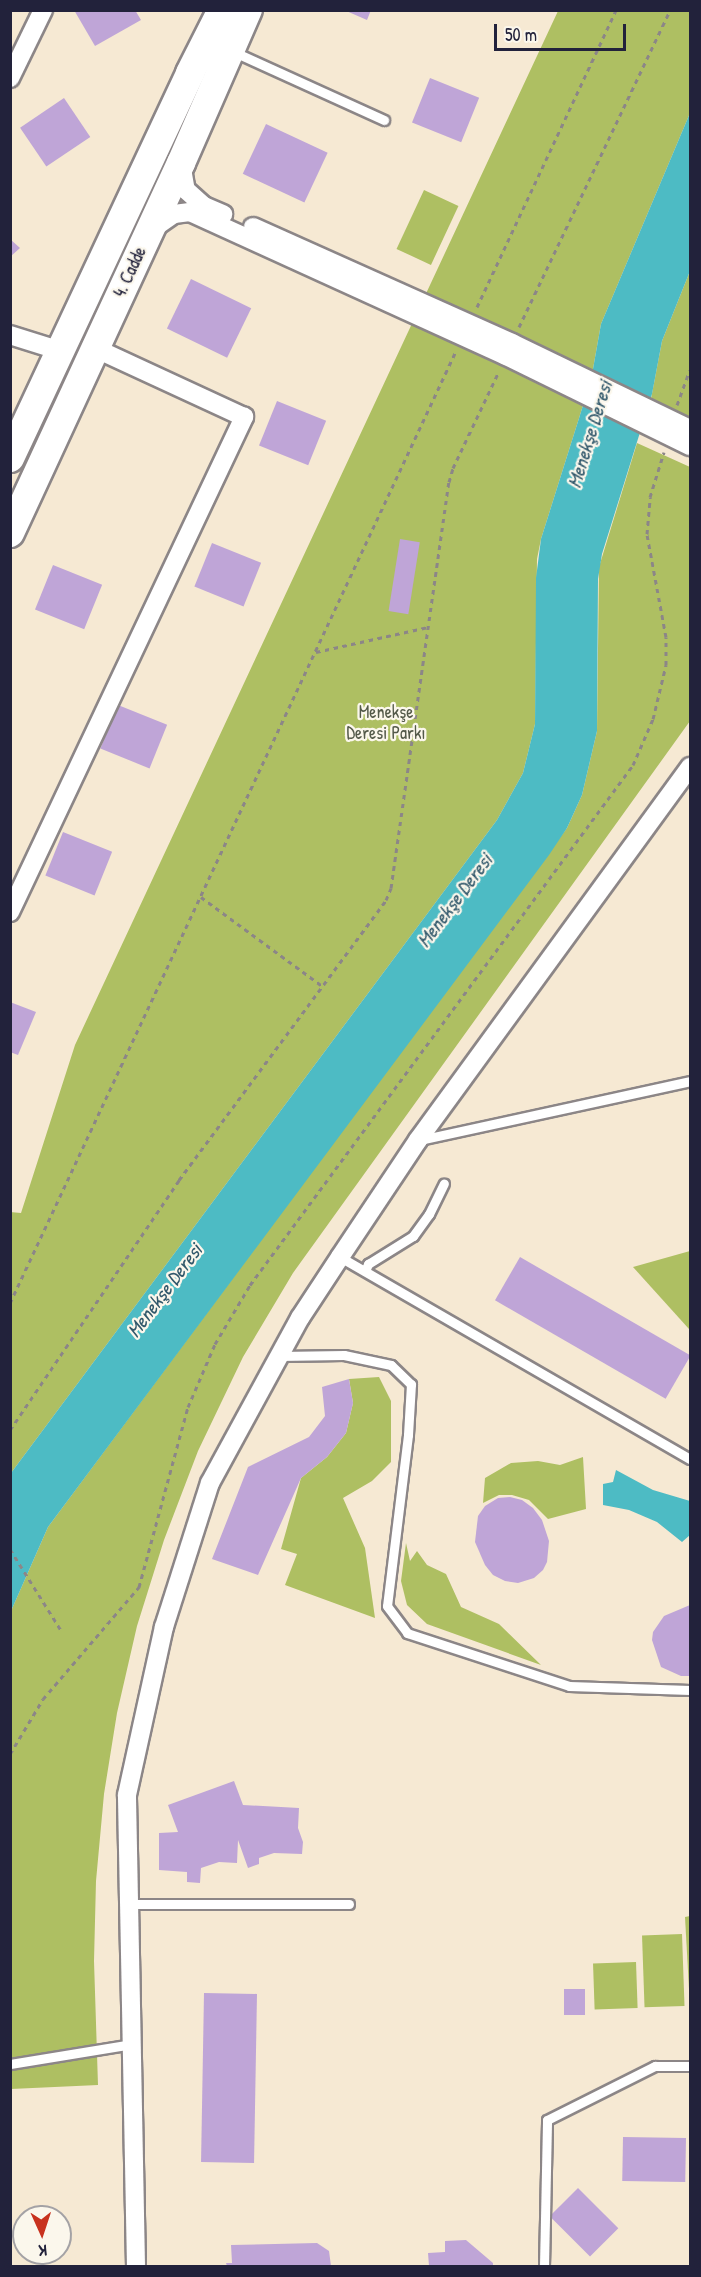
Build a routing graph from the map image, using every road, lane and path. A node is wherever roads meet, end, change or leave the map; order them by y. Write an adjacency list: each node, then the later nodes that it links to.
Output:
1 (44, 10): 5 (street)
2 (616, 10): 9 (path)
3 (670, 10): 12 (path)
4 (233, 19): 6 (lane); 7 (main road, 4. Cadde); 13 (main road, 4. Cadde)
5 (10, 78)
6 (384, 120)
7 (181, 163): 8 (main road, 4. Cadde); 9 (street)
8 (150, 230): 9 (street); 11 (main road, 4. Cadde)
9 (466, 330): 12 (street); 21 (path)
10 (10, 335): 13 (street)
11 (95, 348): 19 (main road, 4. Cadde); 24 (street)
12 (509, 350): 15 (street); 20 (path)
13 (61, 351): 18 (main road, 4. Cadde)
14 (690, 370): 15 (path)
15 (666, 426): 16 (street); 17 (street); 38 (path)
16 (690, 429)
17 (690, 446)
18 (10, 458)
19 (10, 533)
20 (428, 627): 21 (path); 25 (path)
21 (315, 652): 23 (path)
22 (690, 767): 27 (street)
23 (201, 897): 25 (path); 31 (path)
24 (10, 912)
25 (322, 986): 33 (path)
26 (690, 1082): 27 (lane)
27 (418, 1140): 29 (street)
28 (444, 1183): 30 (lane)
29 (340, 1257): 30 (lane); 32 (street)
30 (365, 1271): 34 (lane)
31 (10, 1303)
32 (279, 1356): 37 (lane); 39 (street)
33 (10, 1430)
34 (690, 1459)
35 (10, 1549): 36 (path)
36 (62, 1632)
37 (690, 1690)
38 (10, 1754)
39 (129, 1904): 40 (lane); 41 (street)
40 (349, 1904)
41 (132, 2044): 42 (lane); 44 (street)
42 (10, 2064)
43 (690, 2066): 45 (lane)
44 (136, 2266)
45 (544, 2266)

